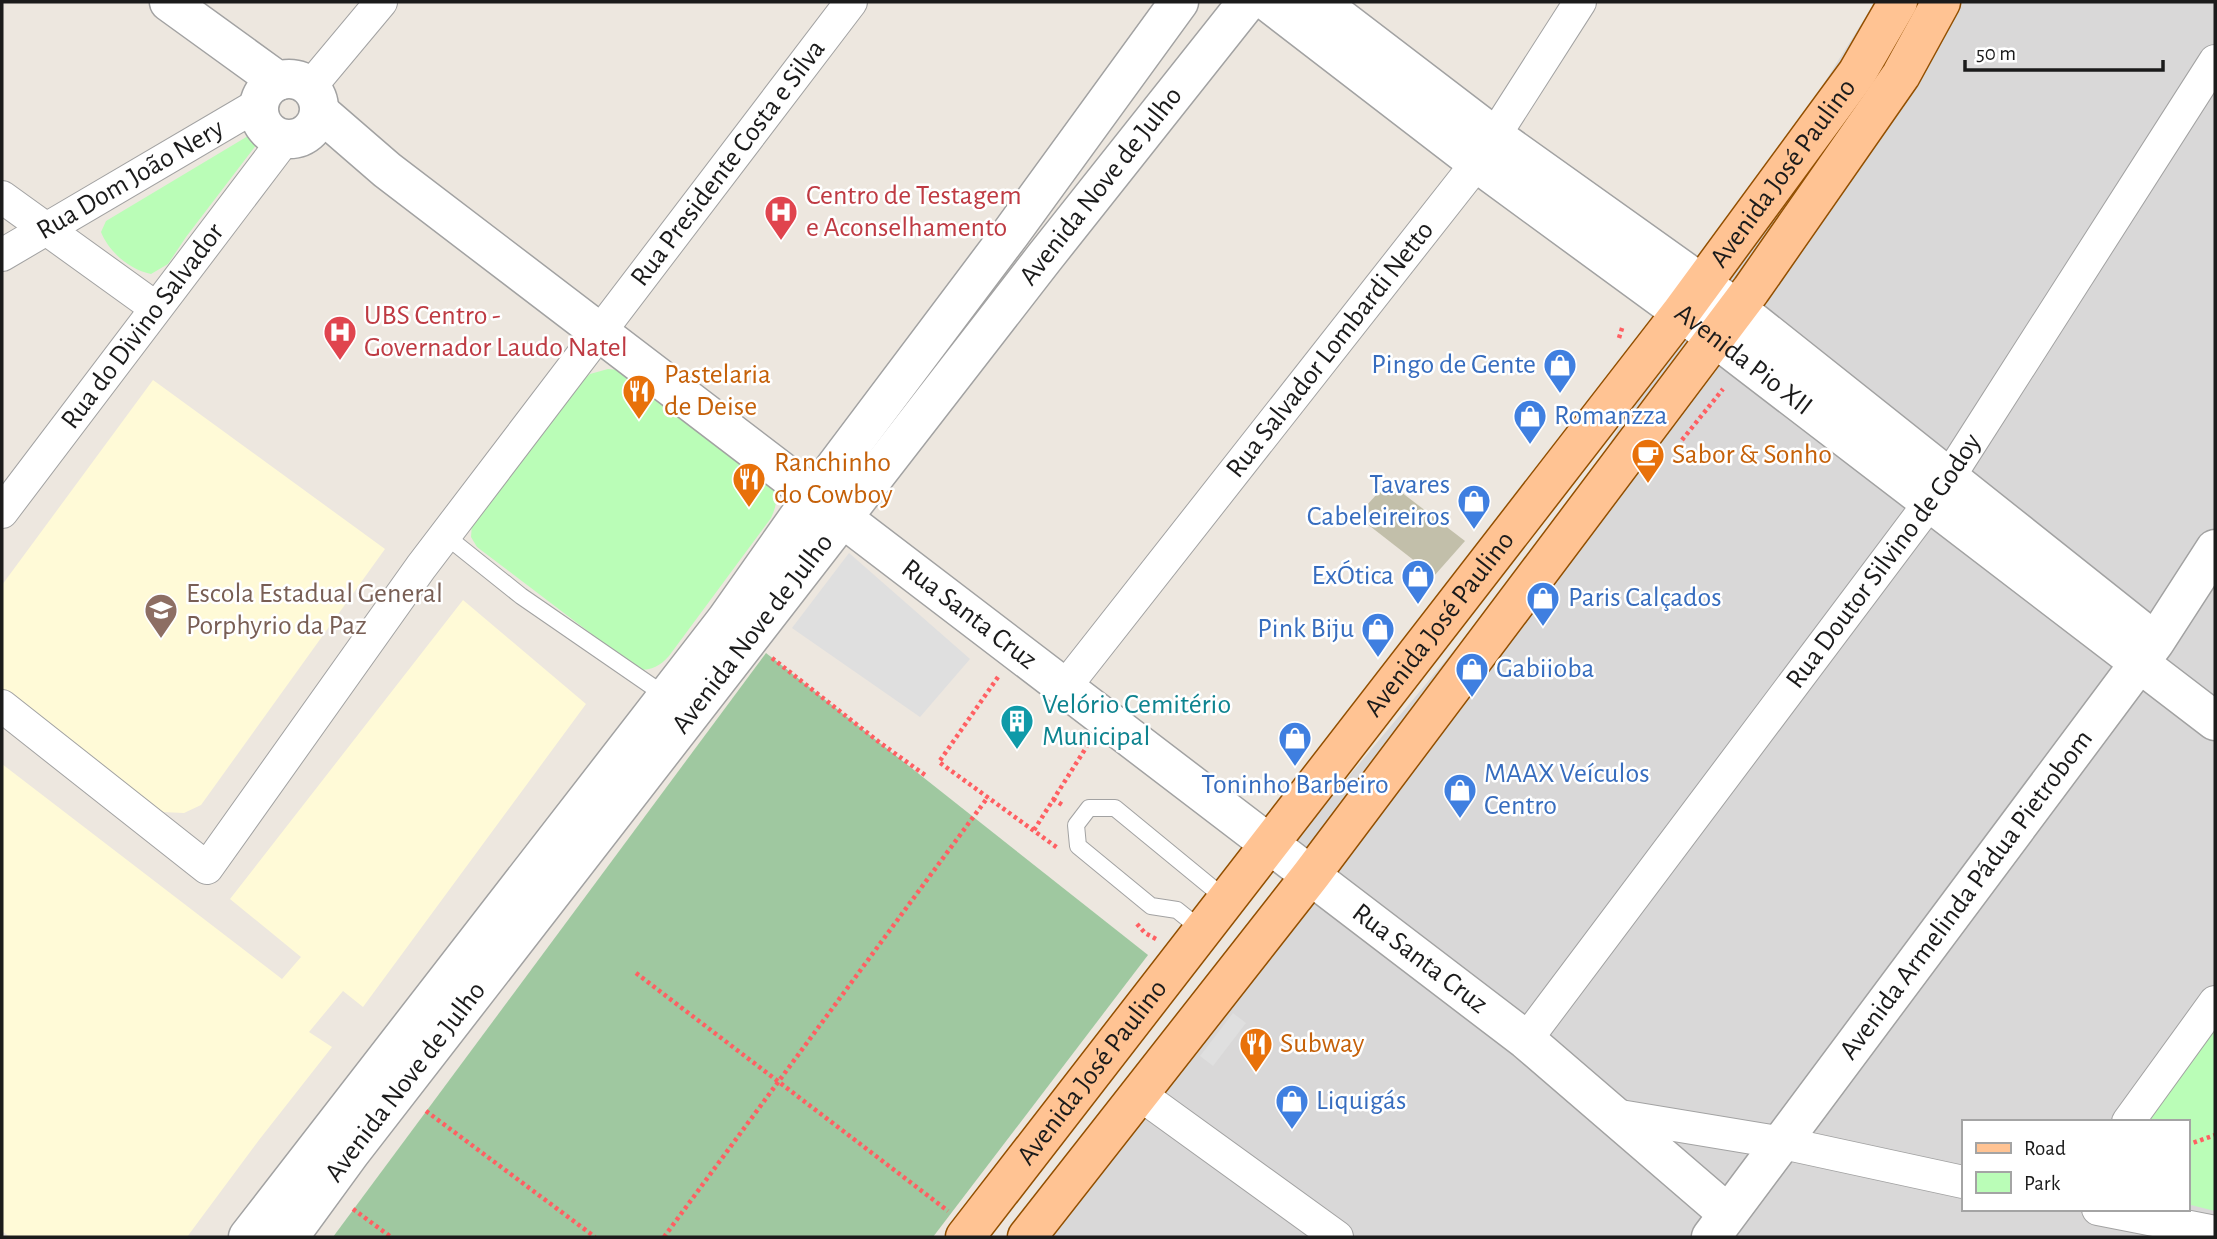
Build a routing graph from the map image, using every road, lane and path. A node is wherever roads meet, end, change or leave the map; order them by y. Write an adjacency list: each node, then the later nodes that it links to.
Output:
1 (169, 2): 12 (street)
2 (381, 2): 12 (street, Rua do Divino Salvador)
3 (851, 2): 22 (street, Rua Presidente Costa e Silva)
4 (1179, 2): 24 (street, Avenida Nove de Julho)
5 (1247, 2): 24 (street, Avenida Nove de Julho)
6 (1268, 2): 13 (street, Avenida Pio XII)
7 (1319, 2): 13 (street, Avenida Pio XII)
8 (1580, 2): 13 (street, Rua Salvador Lombardi Netto)
9 (1898, 2): 18 (main road, Avenida José Paulino)
10 (1941, 2): 21 (main road, Avenida José Paulino)
11 (2215, 61): 23 (street, Rua Doutor Silvino de Godoy)
12 (289, 107): 15 (street, Rua Dom João Nery); 19 (street, Rua do Divino Salvador); 22 (street, Rua Santa Cruz)
13 (1485, 149): 16 (street, Avenida Pio XII); 31 (street, Rua Salvador Lombardi Netto)
14 (2, 197): 15 (street)
15 (45, 229): 17 (street, Rua Dom João Nery); 19 (street)
16 (1609, 238): 18 (street, Avenida Pio XII); 20 (street, Avenida Pio XII)
17 (2, 255)
18 (1702, 284): 20 (main road, Avenida José Paulino); 21 (street, Avenida Pio XII)
19 (156, 308): 25 (street, Rua do Divino Salvador)
20 (1680, 314): 21 (street, Avenida Pio XII); 41 (main road, Avenida José Paulino)
21 (1726, 323): 23 (street, Avenida Pio XII); 42 (main road, Avenida José Paulino)
22 (599, 331): 24 (street, Rua Santa Cruz); 26 (street, Rua Presidente Costa e Silva)
23 (1939, 490): 28 (street, Avenida Pio XII); 50 (street, Rua Doutor Silvino de Godoy)
24 (828, 506): 31 (street, Rua Santa Cruz); 33 (street, Avenida Nove de Julho); 49 (street, Avenida Nove de Julho)
25 (2, 512)
26 (446, 536): 33 (lane); 34 (street, Rua Presidente Costa e Silva)
27 (2215, 549): 28 (street, Avenida Armelinda Pádua Pietrobom)
28 (2147, 652): 32 (street, Avenida Pio XII); 35 (street, Avenida Pio XII); 58 (street, Avenida Armelinda Pádua Pietrobom)
29 (766, 653): 37 (path)
30 (1004, 669): 38 (path)
31 (1065, 687): 41 (street, Rua Santa Cruz)
32 (2215, 688)
33 (666, 696): 49 (street, Avenida Nove de Julho)
34 (2, 706)
35 (2215, 721)
36 (1093, 736): 39 (path)
37 (925, 775)
38 (988, 797): 39 (path); 51 (path)
39 (1034, 831): 40 (path)
40 (1064, 843)
41 (1271, 845): 42 (street, Rua Santa Cruz); 43 (main road, Avenida José Paulino)
42 (1311, 874): 50 (street, Rua Santa Cruz); 52 (main road, Avenida José Paulino)
43 (1227, 900): 45 (main road, Avenida José Paulino); 45 (lane)
44 (1136, 923): 46 (path)
45 (1203, 931): 64 (main road, Avenida José Paulino)
46 (1166, 944)
47 (636, 973): 51 (path)
48 (2215, 1002): 55 (street)
49 (441, 1011): 57 (street, Avenida Nove de Julho)
50 (1526, 1040): 54 (street, Rua Santa Cruz)
51 (779, 1082): 64 (path); 70 (path)
52 (1138, 1093): 71 (main road, Avenida José Paulino); 72 (street)
53 (426, 1111): 69 (path)
54 (1614, 1115): 58 (street); 63 (street, Rua Santa Cruz)
55 (2129, 1120)
56 (2215, 1135): 59 (path)
57 (339, 1143): 66 (street, Avenida Nove de Julho); 67 (street, Avenida Nove de Julho)
58 (1783, 1143): 60 (street); 63 (street, Avenida Armelinda Pádua Pietrobom)
59 (2189, 1145)
60 (1962, 1182)
61 (353, 1209): 68 (path)
62 (2108, 1211): 65 (street)
63 (1719, 1225)
64 (958, 1226)
65 (2215, 1232)
66 (248, 1237)
67 (289, 1237)
68 (391, 1237)
69 (595, 1237)
70 (664, 1237)
71 (1027, 1237)
72 (1337, 1237)

